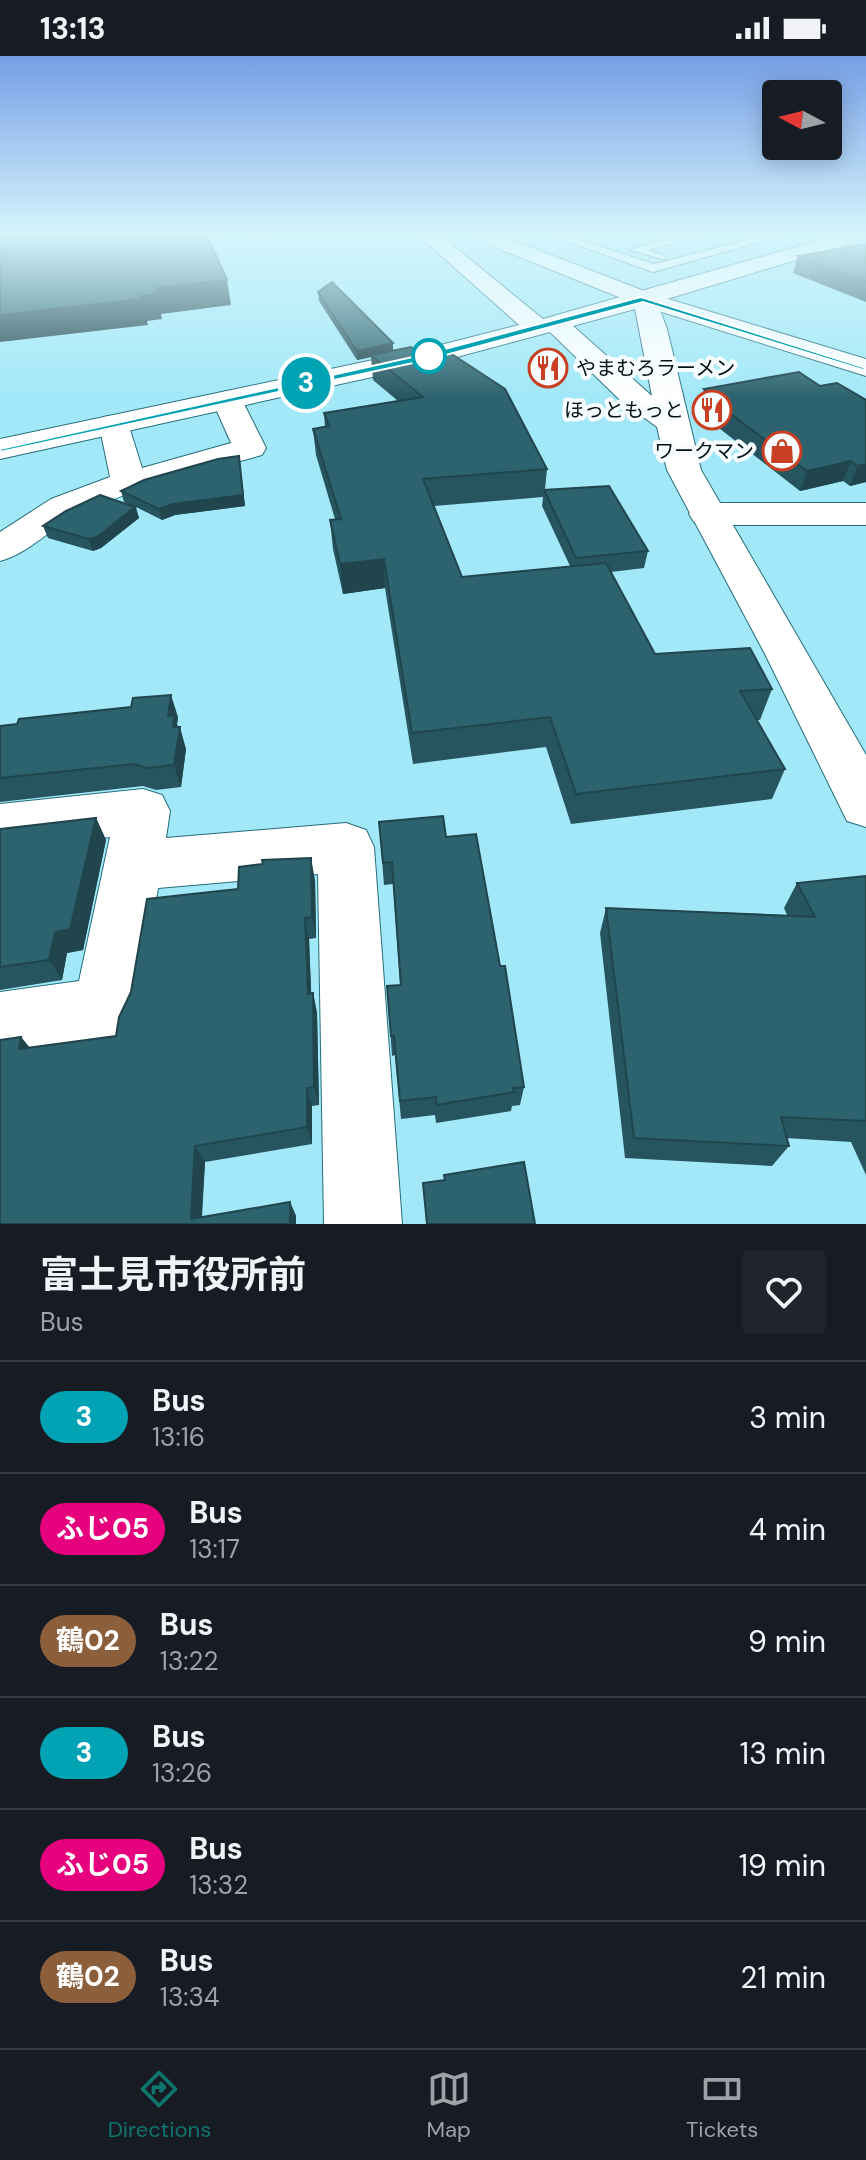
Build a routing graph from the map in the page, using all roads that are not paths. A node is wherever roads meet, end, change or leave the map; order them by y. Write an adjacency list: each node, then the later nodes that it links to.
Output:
1 (499, 290): 5 (street)
2 (620, 290): 4 (street)
3 (676, 290): 4 (street)
4 (644, 299): 5 (street); 6 (street); 8 (street)
5 (546, 326): 7 (street); 8 (street)
6 (866, 368)
7 (227, 400): 9 (street); 11 (street)
8 (672, 423): 12 (street)
9 (115, 424): 10 (street); 11 (street)
10 (0, 449)
11 (128, 482): 14 (street)
12 (707, 514): 13 (street); 15 (street)
13 (866, 514)
14 (0, 549)
15 (866, 805)
16 (0, 827): 17 (street)
17 (131, 865): 18 (street); 19 (street)
18 (0, 1025)
19 (363, 1224)

